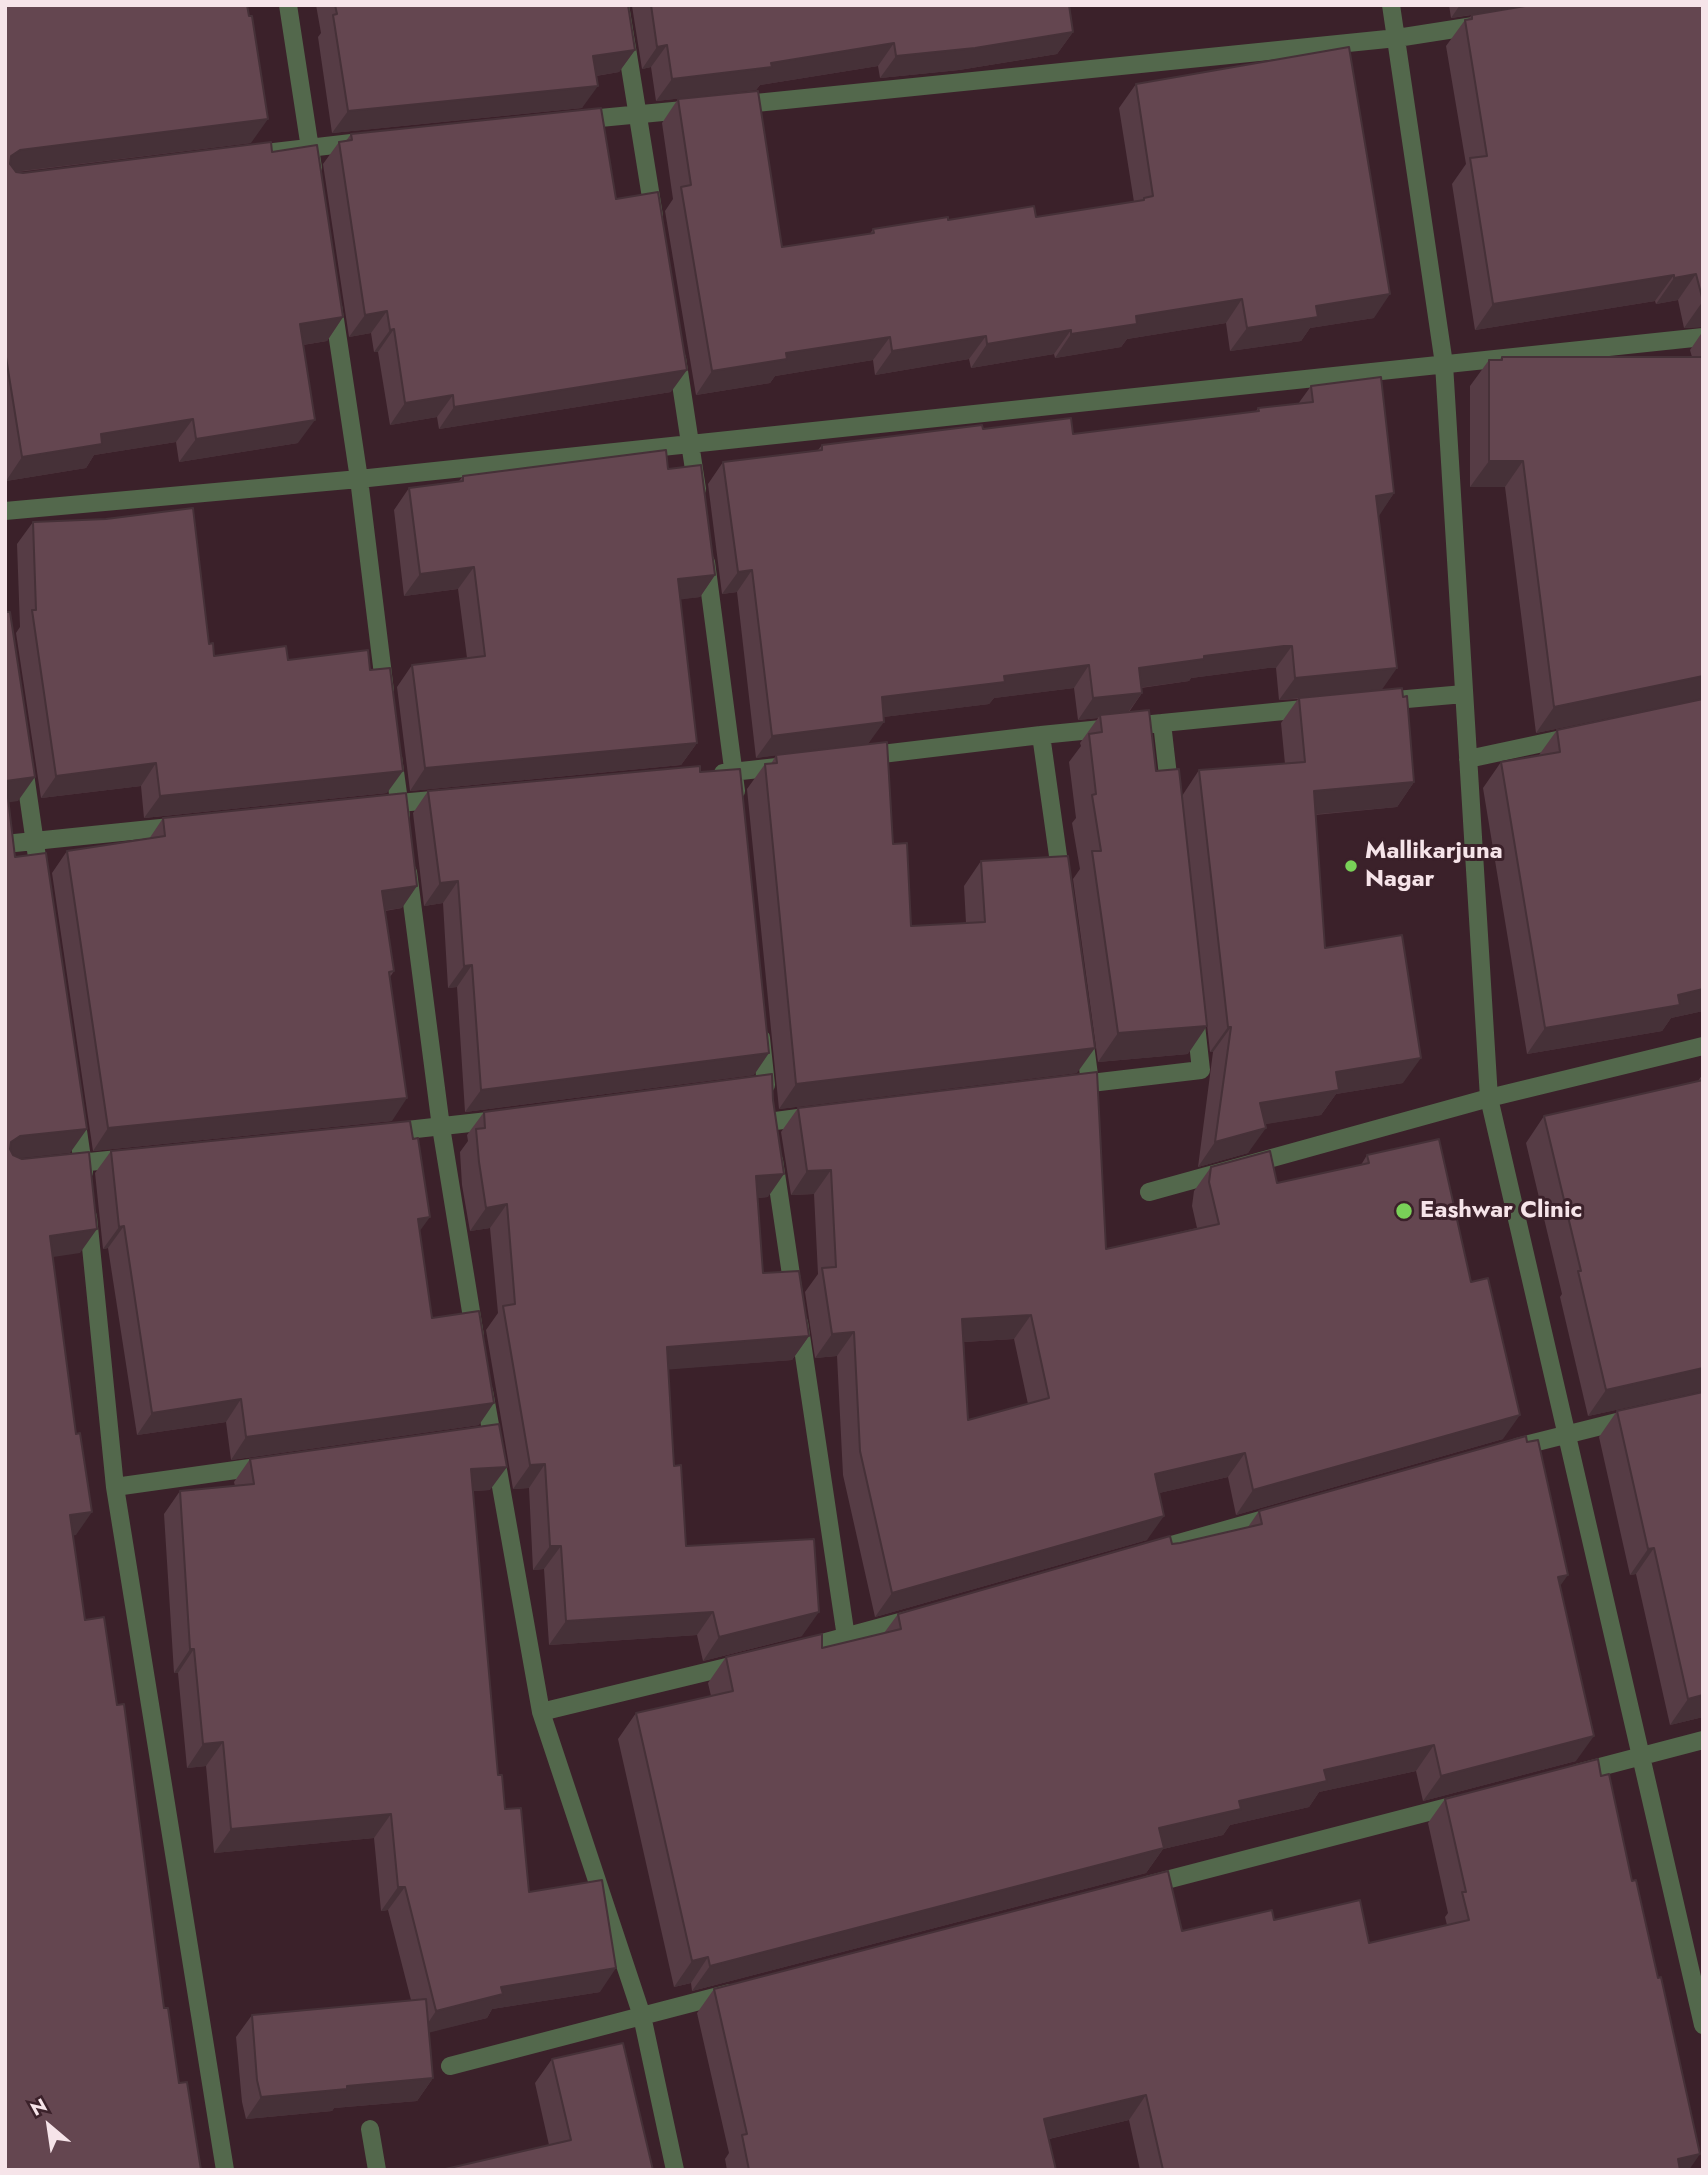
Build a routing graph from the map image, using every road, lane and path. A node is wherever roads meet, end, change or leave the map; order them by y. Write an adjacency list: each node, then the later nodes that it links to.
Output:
1 (288, 5): 9 (street)
2 (620, 5): 6 (street)
3 (1391, 5): 5 (street)
4 (1501, 21): 5 (street)
5 (1397, 38): 6 (street); 16 (street)
6 (638, 115): 7 (street); 12 (street)
7 (556, 123)
8 (378, 140): 9 (street)
9 (309, 147): 10 (street); 11 (street)
10 (226, 158)
11 (316, 189)
12 (658, 238)
13 (330, 285): 18 (street)
14 (1703, 337): 16 (street)
15 (676, 348): 17 (street)
16 (1444, 364): 17 (street); 22 (street)
17 (691, 444): 18 (street); 20 (street)
18 (359, 479): 19 (street); 25 (street)
19 (5, 511)
20 (700, 512)
21 (703, 539): 34 (street)
22 (1464, 694): 23 (street); 32 (street)
23 (1368, 703)
24 (1327, 707): 26 (street)
25 (387, 708)
26 (1162, 723): 28 (street); 39 (street)
27 (1586, 734): 32 (street)
28 (1041, 735): 31 (street); 47 (street)
29 (391, 736): 37 (street)
30 (22, 750): 43 (street)
31 (854, 757)
32 (1468, 759): 56 (street)
33 (801, 764): 34 (street)
34 (734, 772): 35 (street); 40 (street)
35 (707, 774)
36 (466, 797): 37 (street)
37 (399, 803): 38 (street); 42 (street)
38 (372, 806)
39 (1171, 806)
40 (738, 813)
41 (197, 824): 43 (street)
42 (402, 830)
43 (35, 841): 44 (street); 46 (street)
44 (5, 844)
45 (406, 857): 60 (street)
46 (43, 895)
47 (1064, 895)
48 (1193, 1000): 52 (street)
49 (1081, 1016): 52 (street)
50 (759, 1017): 58 (street)
51 (1703, 1046): 56 (street)
52 (1090, 1083): 53 (street)
53 (1050, 1088)
54 (739, 1089): 58 (street)
55 (73, 1096): 63 (street)
56 (1489, 1098): 65 (street); 67 (street)
57 (835, 1114): 58 (street)
58 (768, 1116): 74 (street)
59 (508, 1118): 60 (street)
60 (440, 1127): 61 (street); 77 (street)
61 (372, 1134)
62 (152, 1156): 63 (street)
63 (83, 1163): 64 (street); 70 (street)
64 (57, 1166)
65 (1149, 1192)
66 (1648, 1414): 67 (street)
67 (1566, 1433): 68 (street); 79 (street)
68 (1500, 1452)
69 (276, 1465): 70 (street)
70 (115, 1487): 88 (street)
71 (1286, 1512): 72 (street)
72 (1140, 1554)
73 (926, 1615): 74 (street)
74 (846, 1637): 75 (street)
75 (780, 1654)
76 (754, 1660): 77 (street)
77 (541, 1712): 84 (street)
78 (1703, 1740): 79 (street)
79 (1641, 1756): 80 (street); 85 (street)
80 (1560, 1777)
81 (1479, 1798): 82 (street)
82 (1128, 1890)
83 (750, 1988): 84 (street)
84 (642, 2016): 86 (street); 90 (street)
85 (1703, 2025)
86 (450, 2066)
87 (370, 2129): 89 (street)
88 (225, 2170)
89 (377, 2170)
90 (676, 2170)

